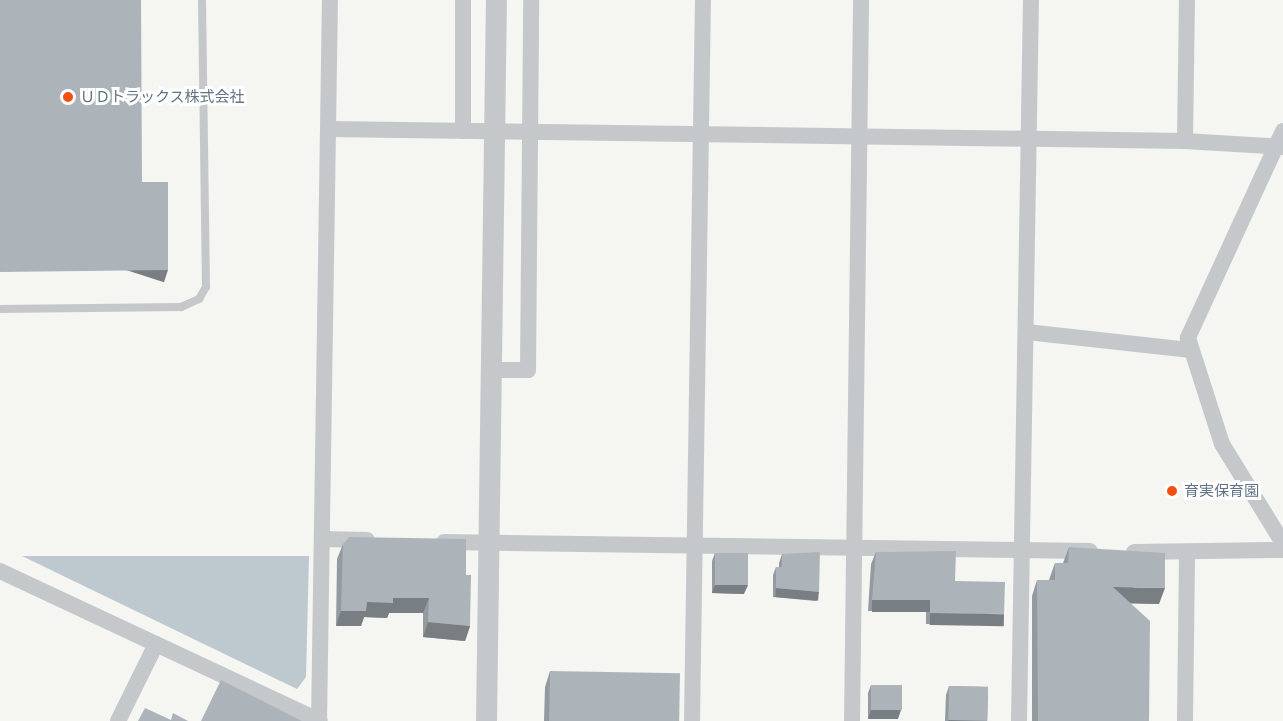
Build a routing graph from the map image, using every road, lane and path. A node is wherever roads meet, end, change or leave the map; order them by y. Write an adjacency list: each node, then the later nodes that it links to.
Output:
1 (202, 0): 19 (lane)
2 (330, 0): 10 (street)
3 (463, 0): 11 (street)
4 (496, 0): 12 (street)
5 (531, 0): 13 (street)
6 (703, 0): 14 (street)
7 (861, 0): 15 (street)
8 (1031, 0): 16 (street)
9 (1187, 0): 17 (street)
10 (328, 129): 11 (street); 23 (street)
11 (463, 131): 12 (street)
12 (493, 131): 13 (street); 22 (street)
13 (528, 133): 14 (street); 22 (street)
14 (700, 135): 15 (street); 28 (street)
15 (858, 138): 16 (street); 29 (street)
16 (1030, 140): 17 (street); 20 (street)
17 (1185, 141): 18 (street)
18 (1281, 141): 21 (street)
19 (0, 309)
20 (1028, 332): 21 (street); 30 (street)
21 (1191, 350): 27 (street)
22 (490, 370): 26 (street)
23 (322, 539): 24 (street); 36 (street)
24 (381, 541)
25 (427, 542): 26 (street)
26 (486, 543): 28 (street); 37 (street)
27 (1283, 543)
28 (696, 545): 29 (street); 38 (street)
29 (855, 546): 30 (street); 39 (street)
30 (1024, 549): 32 (street); 40 (street)
31 (1283, 550): 32 (street)
32 (1187, 553): 41 (street)
33 (0, 572): 34 (street)
34 (156, 644): 35 (street); 36 (street)
35 (118, 721)
36 (320, 721)
37 (486, 721)
38 (692, 721)
39 (852, 721)
40 (1019, 721)
41 (1185, 721)

